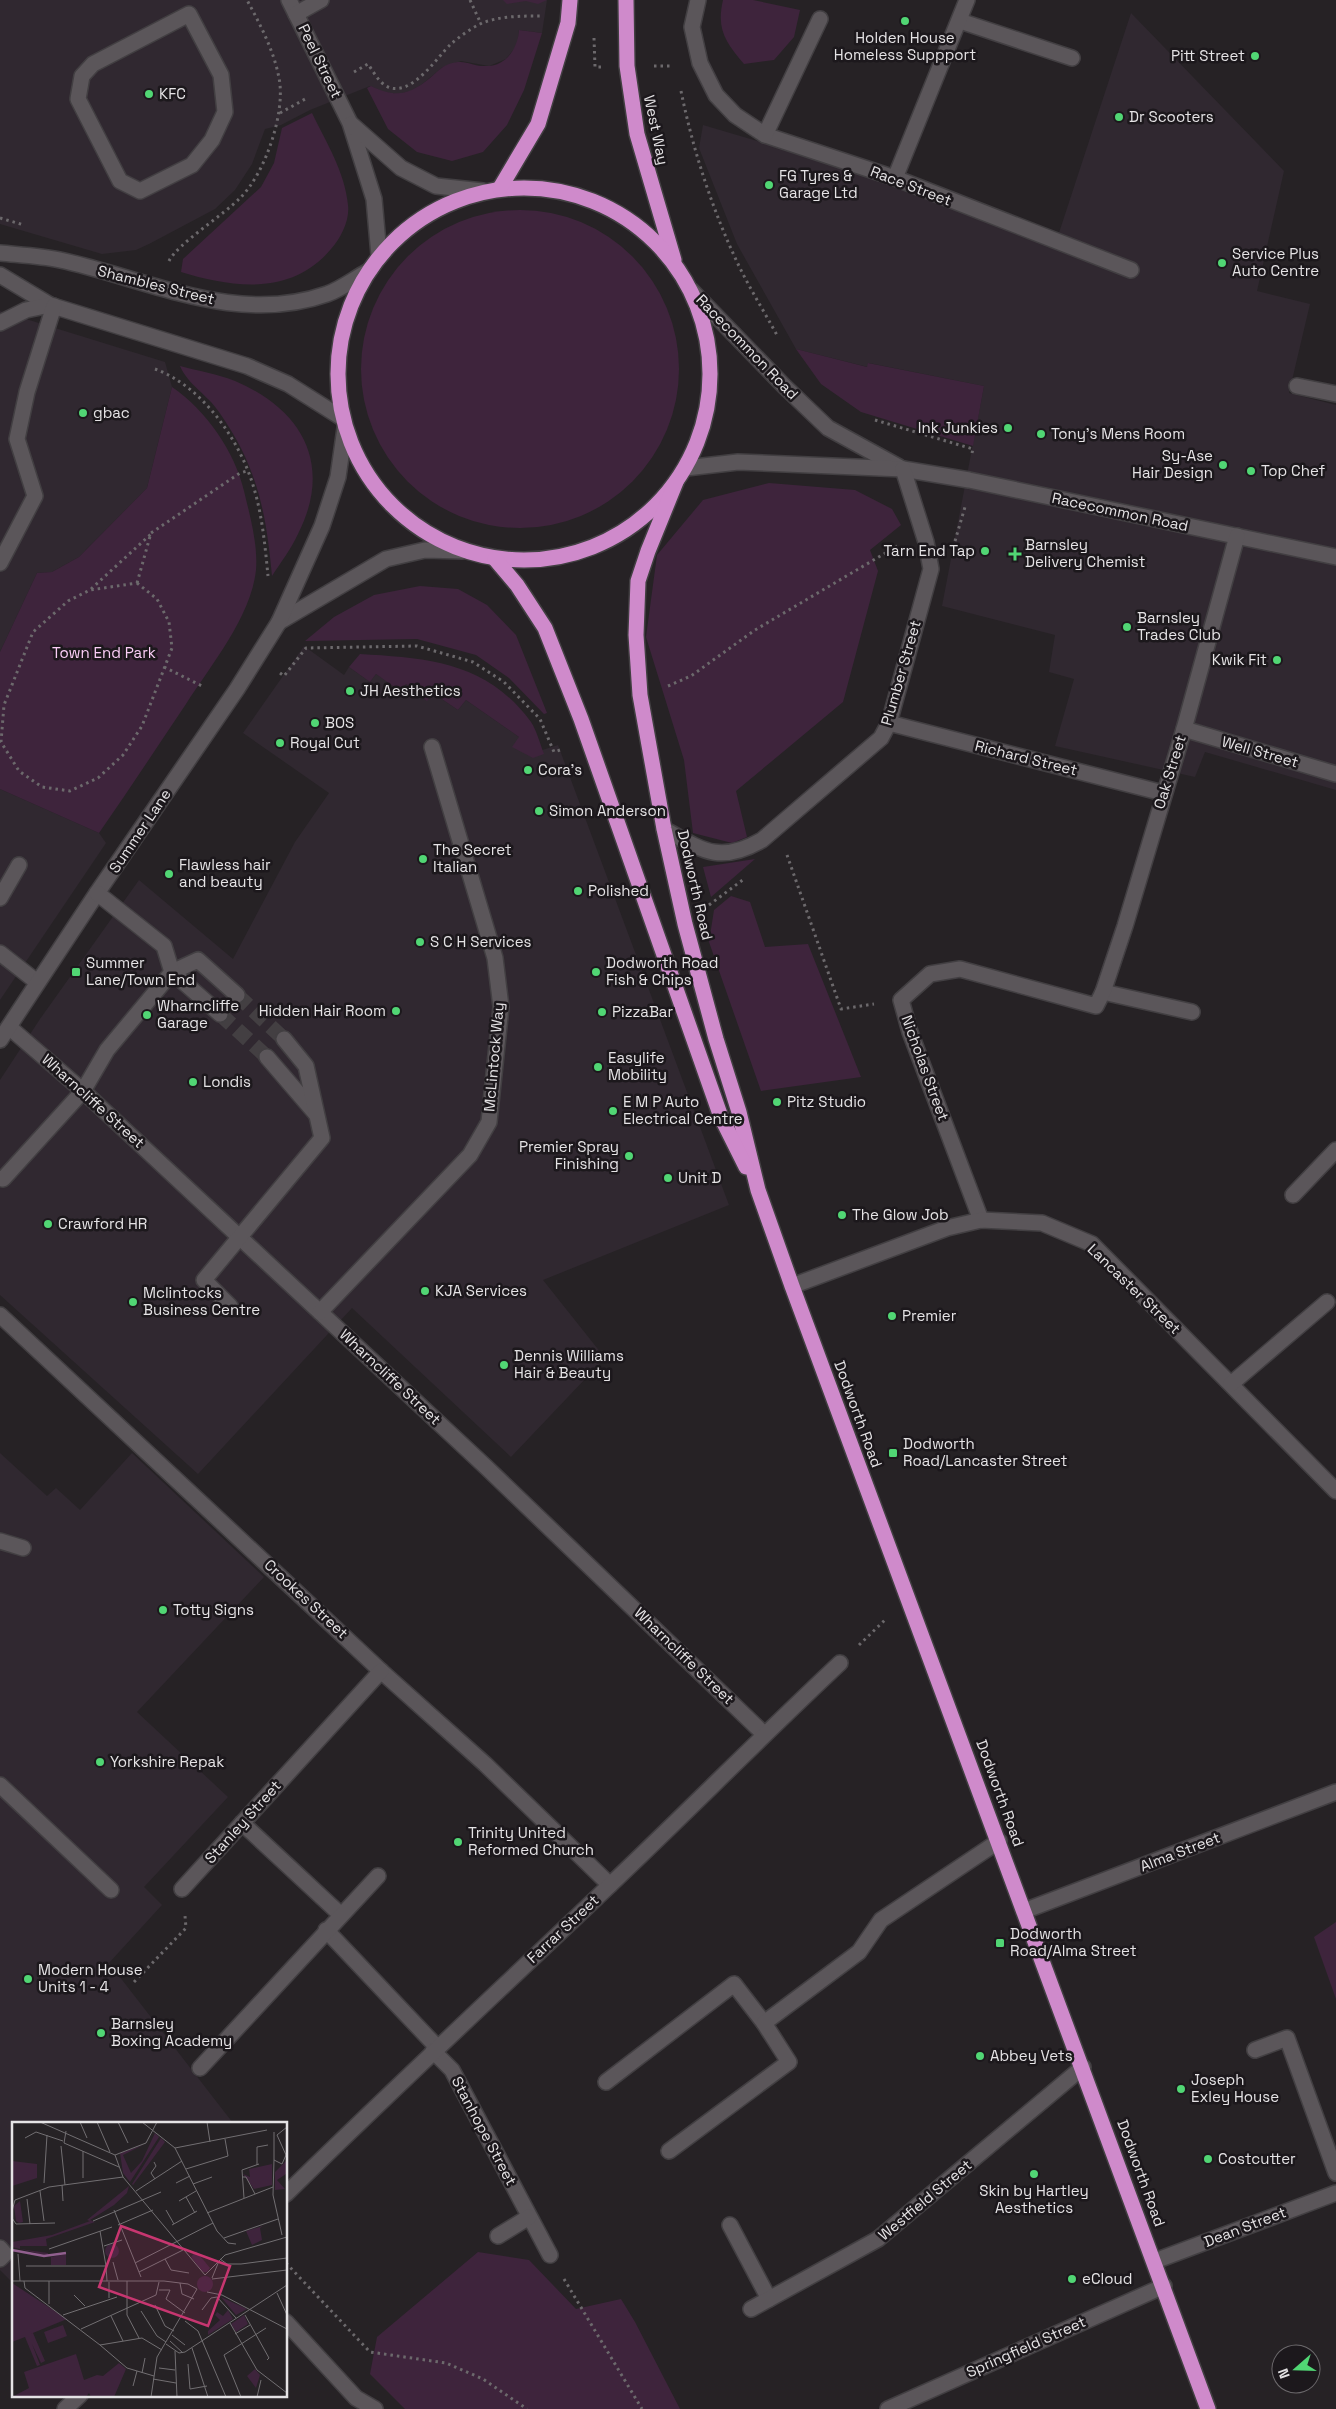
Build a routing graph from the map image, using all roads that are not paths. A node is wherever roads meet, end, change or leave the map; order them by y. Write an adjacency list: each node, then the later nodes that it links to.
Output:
1 (289, 0): 8 (street, Peel Street)
2 (321, 0): 8 (street)
3 (570, 0): 15 (highway)
4 (626, 0): 19 (highway, West Way)
5 (698, 0): 13 (street, Race Street)
6 (967, 0): 10 (street)
7 (190, 7): 7 (street)
8 (296, 14): 12 (street, Peel Street)
9 (820, 19): 13 (street)
10 (960, 21): 11 (street); 14 (street)
11 (1072, 58)
12 (350, 123): 16 (street, Peel Street); 18 (street, Peel Street)
13 (765, 135): 14 (street, Race Street)
14 (895, 178): 20 (street, Race Street)
15 (500, 188): 16 (highway); 19 (highway)
16 (483, 191): 18 (highway)
17 (0, 252): 21 (street, Shambles Street)
18 (379, 255): 21 (highway)
19 (675, 264): 23 (highway)
20 (1131, 270)
21 (366, 272): 28 (highway)
22 (0, 275): 24 (street)
23 (691, 290): 29 (highway); 30 (street, Racecommon Road)
24 (52, 306): 25 (street); 28 (street); 36 (street)
25 (0, 322)
26 (1297, 386): 27 (street)
27 (1336, 394)
28 (343, 423): 33 (highway); 37 (street, Summer Lane)
29 (686, 468): 30 (street, Racecommon Road); 31 (highway)
30 (903, 469): 32 (street, Racecommon Road); 38 (street, Plumber Street)
31 (676, 482): 35 (highway); 43 (highway, Dodworth Road)
32 (1236, 536): 34 (street, Racecommon Road); 39 (street, Oak Street)
33 (463, 551): 35 (highway); 37 (street, Summer Lane)
34 (1336, 557)
35 (496, 559): 63 (highway, Dodworth Road)
36 (0, 563)
37 (279, 622): 45 (street, Summer Lane)
38 (889, 723): 42 (street, Richard Street); 43 (street, Plumber Street)
39 (1184, 730): 41 (street, Well Street); 42 (street, Oak Street)
40 (432, 747): 70 (street, McLintock Way)
41 (1336, 774)
42 (1163, 794): 50 (street, Oak Street)
43 (664, 829): 63 (highway, Dodworth Road)
44 (19, 865): 46 (street)
45 (97, 893): 48 (street); 49 (street, Summer Lane)
46 (0, 898)
47 (0, 953): 49 (street)
48 (172, 972): 51 (street); 54 (street); 59 (street)
49 (38, 982): 55 (street, Summer Lane)
50 (1103, 992): 52 (street, Oak Street); 53 (street)
51 (237, 995)
52 (1096, 1006): 65 (street, Nicholas Street)
53 (1192, 1012)
54 (220, 1014)
55 (9, 1027): 57 (street, Summer Lane); 59 (street, Wharncliffe Street)
56 (284, 1039): 60 (street)
57 (0, 1040)
58 (266, 1057): 60 (street)
59 (82, 1091): 62 (street); 66 (street, Wharncliffe Street)
60 (317, 1116): 66 (street)
61 (1336, 1150): 64 (street)
62 (3, 1179)
63 (758, 1190): 67 (highway, Dodworth Road)
64 (1293, 1195)
65 (981, 1220): 67 (street, Lancaster Street); 72 (street, Lancaster Street)
66 (239, 1236): 69 (street); 70 (street, Wharncliffe Street)
67 (792, 1286): 82 (highway, Dodworth Road)
68 (1327, 1302): 72 (street)
69 (230, 1306)
70 (320, 1312): 78 (street, Wharncliffe Street)
71 (0, 1315): 77 (street, Crookes Street)
72 (1231, 1384): 73 (street, Lancaster Street)
73 (1336, 1492)
74 (0, 1541): 75 (street)
75 (23, 1548)
76 (840, 1663): 78 (street, Farrar Street)
77 (382, 1670): 81 (street, Stanley Street); 84 (street, Crookes Street)
78 (764, 1734): 84 (street, Farrar Street)
79 (0, 1785): 86 (street)
80 (1336, 1792): 87 (street, Alma Street)
81 (242, 1823): 85 (street, Stanley Street); 88 (street)
82 (999, 1841): 87 (highway, Dodworth Road); 90 (street)
83 (378, 1876): 88 (street)
84 (610, 1885): 91 (street, Farrar Street)
85 (182, 1889)
86 (111, 1890)
87 (1024, 1911): 93 (highway, Dodworth Road)
88 (341, 1915): 89 (street)
89 (326, 1930): 91 (street, Stanhope Street); 94 (street)
90 (764, 2023): 95 (street); 96 (street)
91 (435, 2049): 98 (street, Farrar Street); 100 (street, Stanhope Street)
92 (1255, 2050): 97 (street)
93 (1083, 2067): 104 (highway, Dodworth Road); 106 (street, Westfield Street)
94 (200, 2068)
95 (606, 2082)
96 (669, 2151)
97 (1336, 2173)
98 (288, 2192)
99 (1336, 2193): 104 (street, Dean Street)
100 (529, 2217): 102 (street); 103 (street, Stanhope Street)
101 (730, 2225): 106 (street)
102 (498, 2236)
103 (550, 2255)
104 (1155, 2261): 105 (highway, Dodworth Road)
105 (1164, 2286): 112 (street, Springfield Street); 113 (highway, Dodworth Road)
106 (769, 2299): 107 (street, Westfield Street)
107 (751, 2309)
108 (288, 2324): 111 (street)
109 (79, 2396): 110 (street)
110 (65, 2409)
111 (375, 2409)
112 (888, 2409)
113 (1208, 2409)

